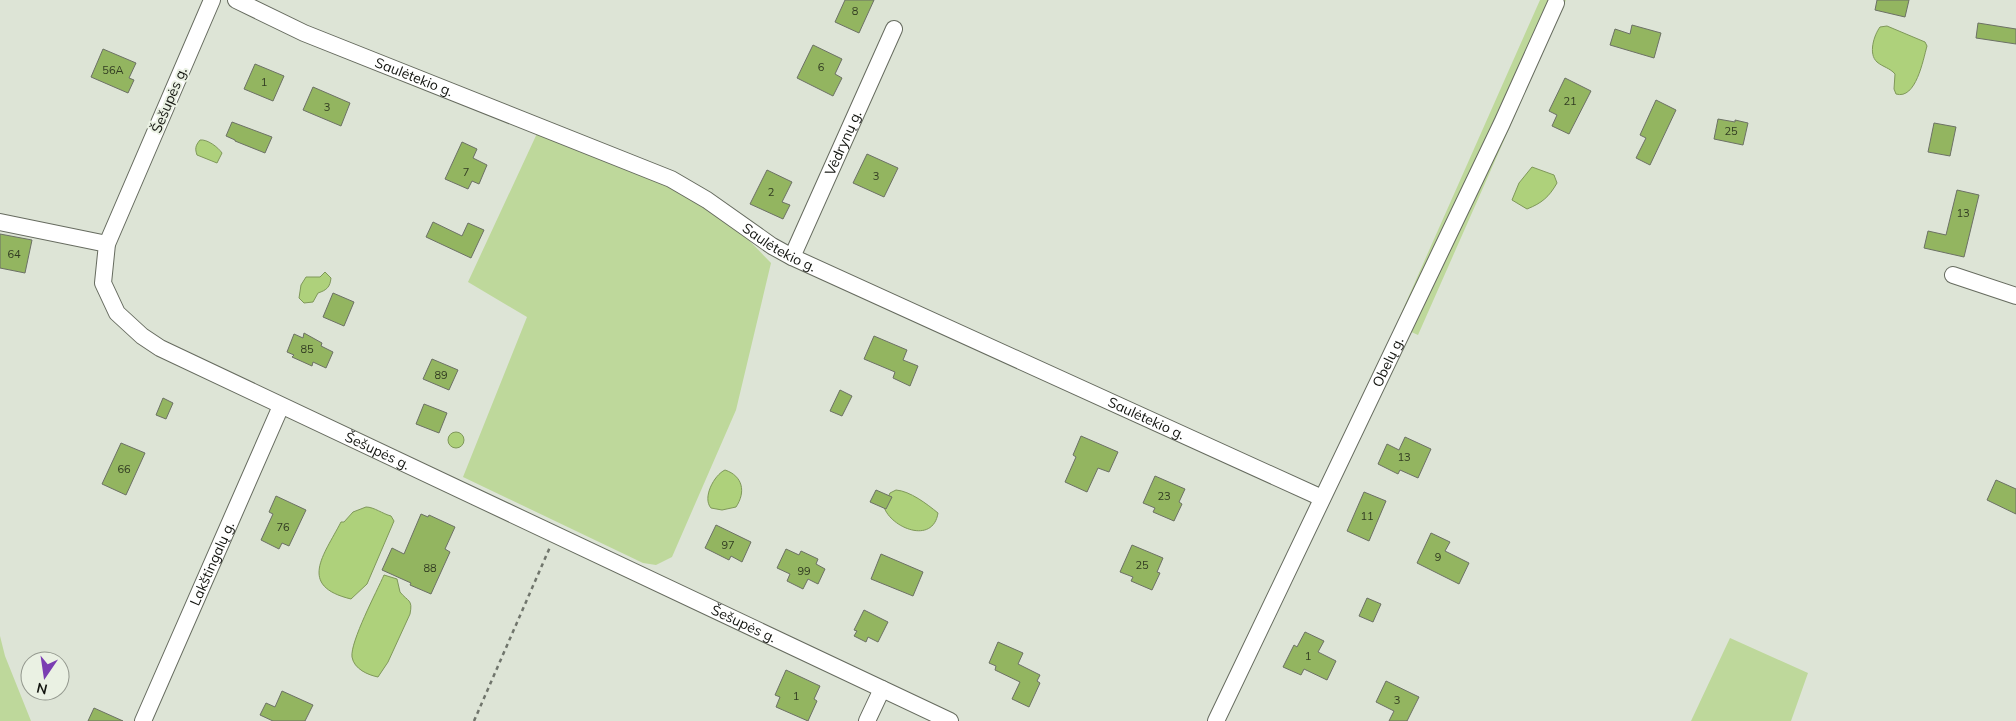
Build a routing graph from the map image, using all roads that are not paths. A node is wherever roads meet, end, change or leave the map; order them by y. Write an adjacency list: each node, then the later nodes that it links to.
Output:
1 (212, 0): 6 (street, Šešupės g.)
2 (236, 0): 7 (street, Saulėtekio g.)
3 (1556, 3): 11 (street, Obelų g.)
4 (894, 29): 7 (street, Vėdrynų g.)
5 (0, 222): 6 (street)
6 (106, 244): 10 (street, Šešupės g.)
7 (792, 257): 11 (street, Saulėtekio g.)
8 (1953, 275): 9 (street)
9 (2016, 296)
10 (281, 406): 12 (street, Šešupės g.); 13 (street, Lakštingalų g.)
11 (1322, 498): 16 (street, Obelų g.)
12 (882, 689): 14 (street); 15 (street, Šešupės g.)
13 (143, 721)
14 (867, 721)
15 (950, 721)
16 (1216, 721)

